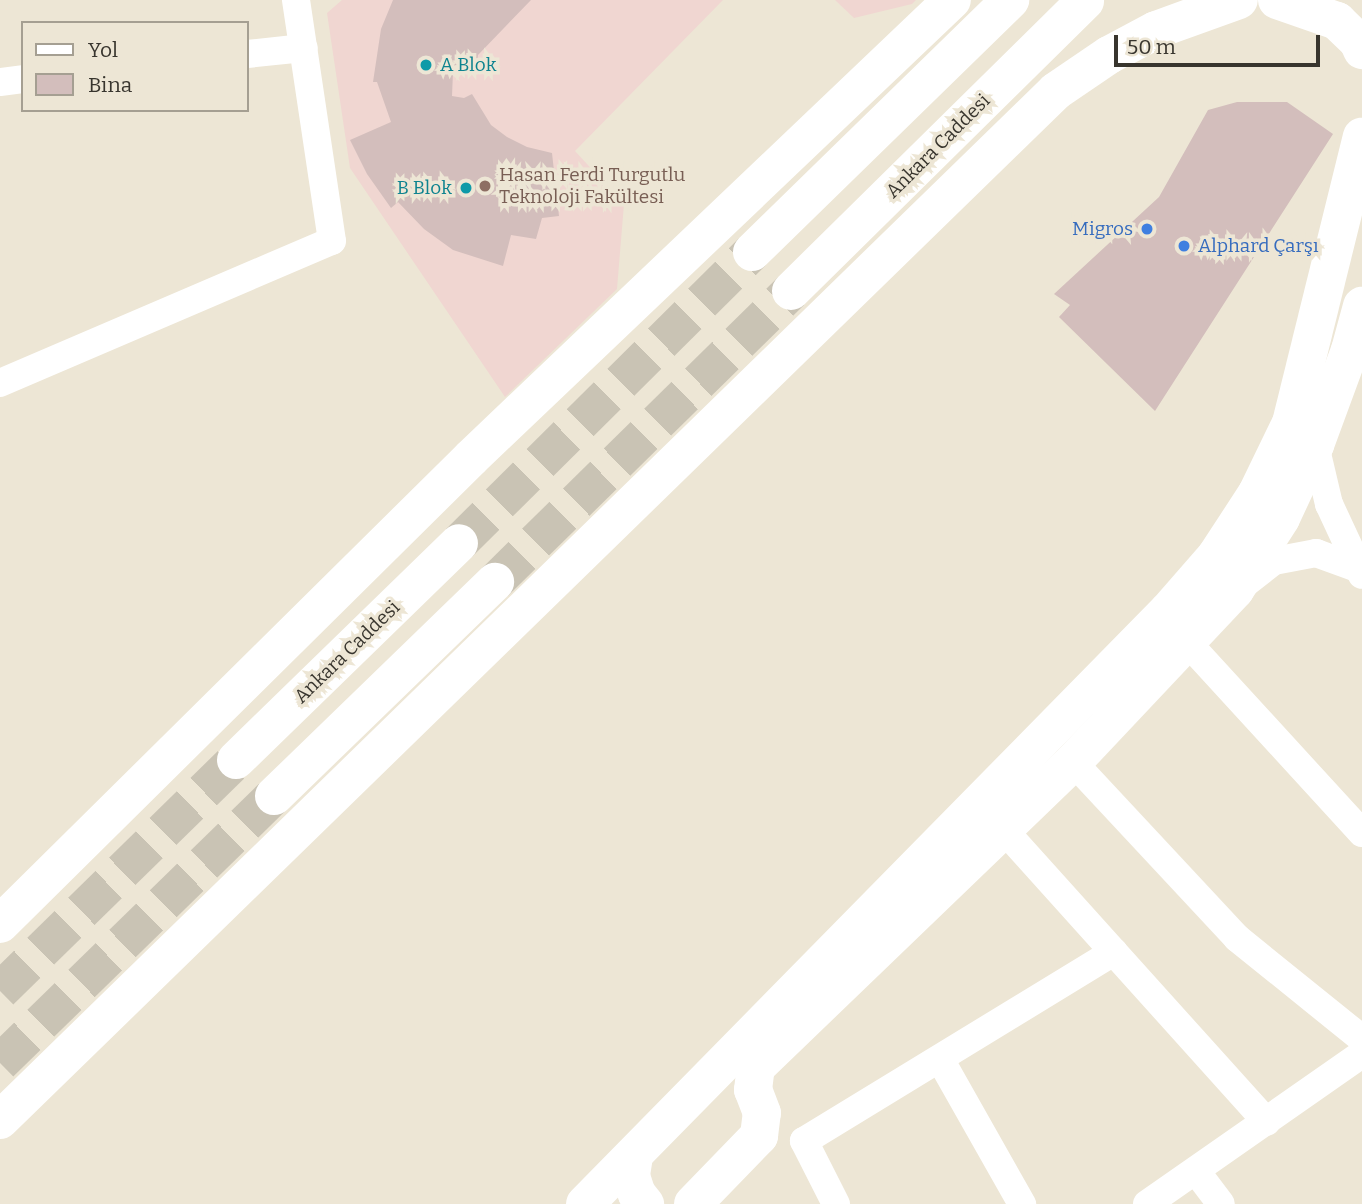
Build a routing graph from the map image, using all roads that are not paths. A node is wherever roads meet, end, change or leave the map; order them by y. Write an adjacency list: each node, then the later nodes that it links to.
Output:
1 (296, 0): 7 (street)
2 (952, 0): 29 (main road)
3 (1010, 0): 14 (main road)
4 (1238, 0): 36 (main road)
5 (1277, 0): 8 (main road)
6 (1085, 1): 15 (main road, Ankara Caddesi)
7 (304, 48): 9 (street); 17 (street)
8 (1362, 50)
9 (248, 54)
10 (21, 79): 11 (street)
11 (0, 82)
12 (1362, 137): 18 (main road)
13 (1362, 215): 18 (main road)
14 (752, 251)
15 (791, 290)
16 (1362, 306): 18 (main road)
17 (0, 383)
18 (1303, 434): 20 (street); 22 (main road); 34 (main road)
19 (459, 543): 24 (main road, Ankara Caddesi)
20 (1360, 570): 22 (street)
21 (495, 582): 26 (main road)
22 (1235, 590): 23 (main road)
23 (1187, 642): 25 (main road); 28 (street)
24 (236, 760)
25 (1073, 762): 27 (main road); 31 (street)
26 (274, 796)
27 (1003, 829): 30 (street); 35 (main road)
28 (1362, 833)
29 (0, 924)
30 (1114, 952): 33 (street); 37 (street)
31 (1362, 1039)
32 (1362, 1054): 37 (street)
33 (940, 1059): 43 (street); 44 (street)
34 (708, 1080): 35 (main road); 38 (main road)
35 (753, 1090): 42 (main road)
36 (0, 1119)
37 (1267, 1122): 39 (street)
38 (634, 1156): 40 (main road); 41 (main road)
39 (1196, 1171): 45 (street); 46 (street)
40 (585, 1204)
41 (645, 1204)
42 (693, 1204)
43 (836, 1204)
44 (1022, 1204)
45 (1147, 1204)
46 (1221, 1204)

